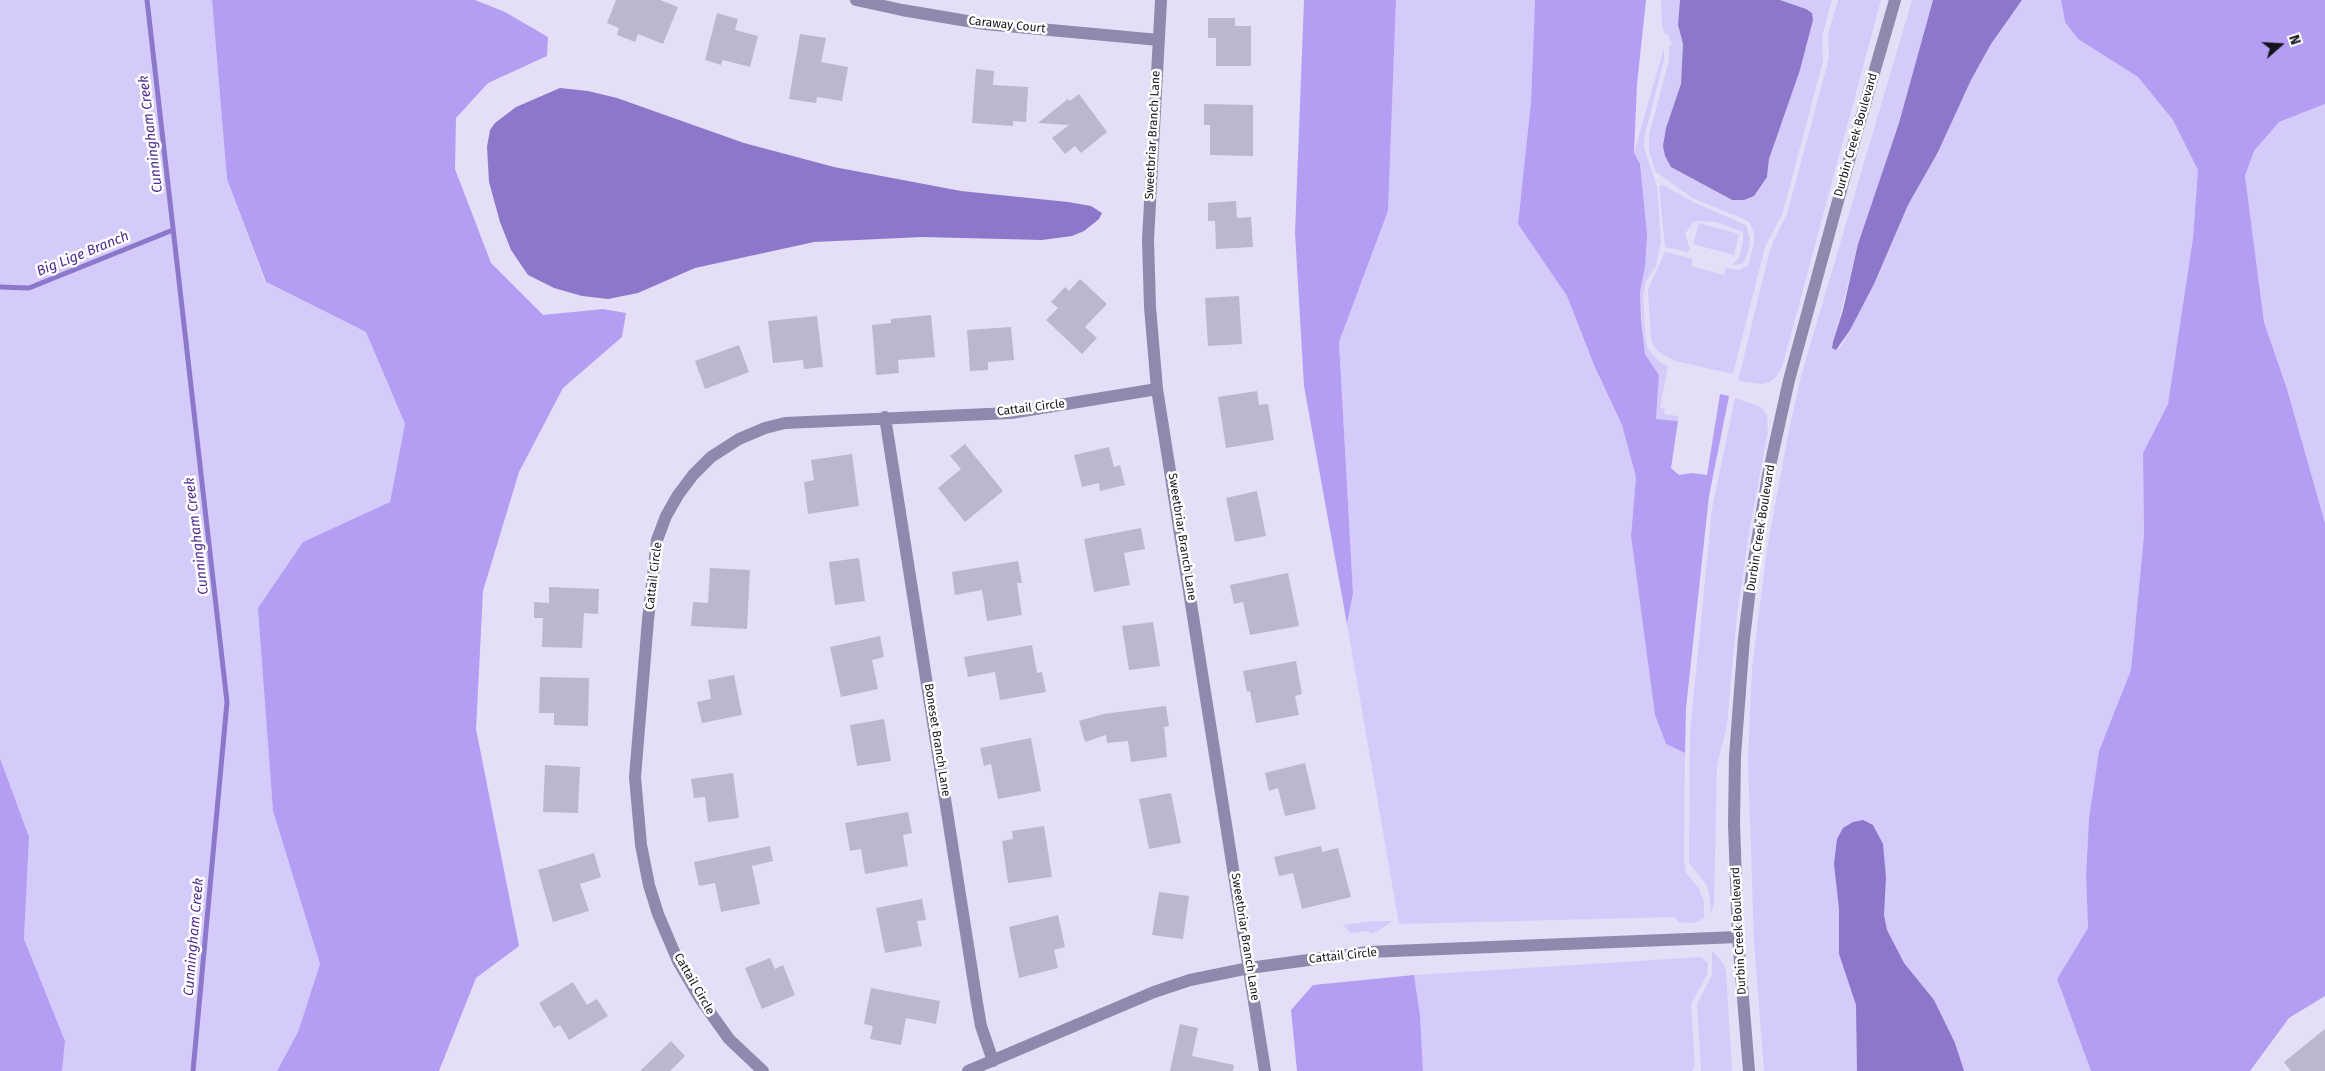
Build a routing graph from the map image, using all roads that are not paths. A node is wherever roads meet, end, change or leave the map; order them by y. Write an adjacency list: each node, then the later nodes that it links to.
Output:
1 (856, 0): 4 (street, Caraway Court)
2 (1161, 0): 4 (street, Sweetbriar Branch Lane)
3 (1895, 0): 7 (street, Durbin Creek Boulevard)
4 (1159, 40): 5 (street, Sweetbriar Branch Lane)
5 (1157, 389): 6 (street, Cattail Circle); 8 (street, Sweetbriar Branch Lane)
6 (885, 417): 9 (street, Boneset Branch Lane); 10 (street, Cattail Circle)
7 (1738, 937): 8 (street, Cattail Circle); 13 (street, Durbin Creek Boulevard)
8 (1249, 968): 9 (street, Cattail Circle); 12 (street, Sweetbriar Branch Lane)
9 (993, 1061): 11 (street, Cattail Circle)
10 (763, 1071)
11 (968, 1071)
12 (1265, 1071)
13 (1748, 1071)

